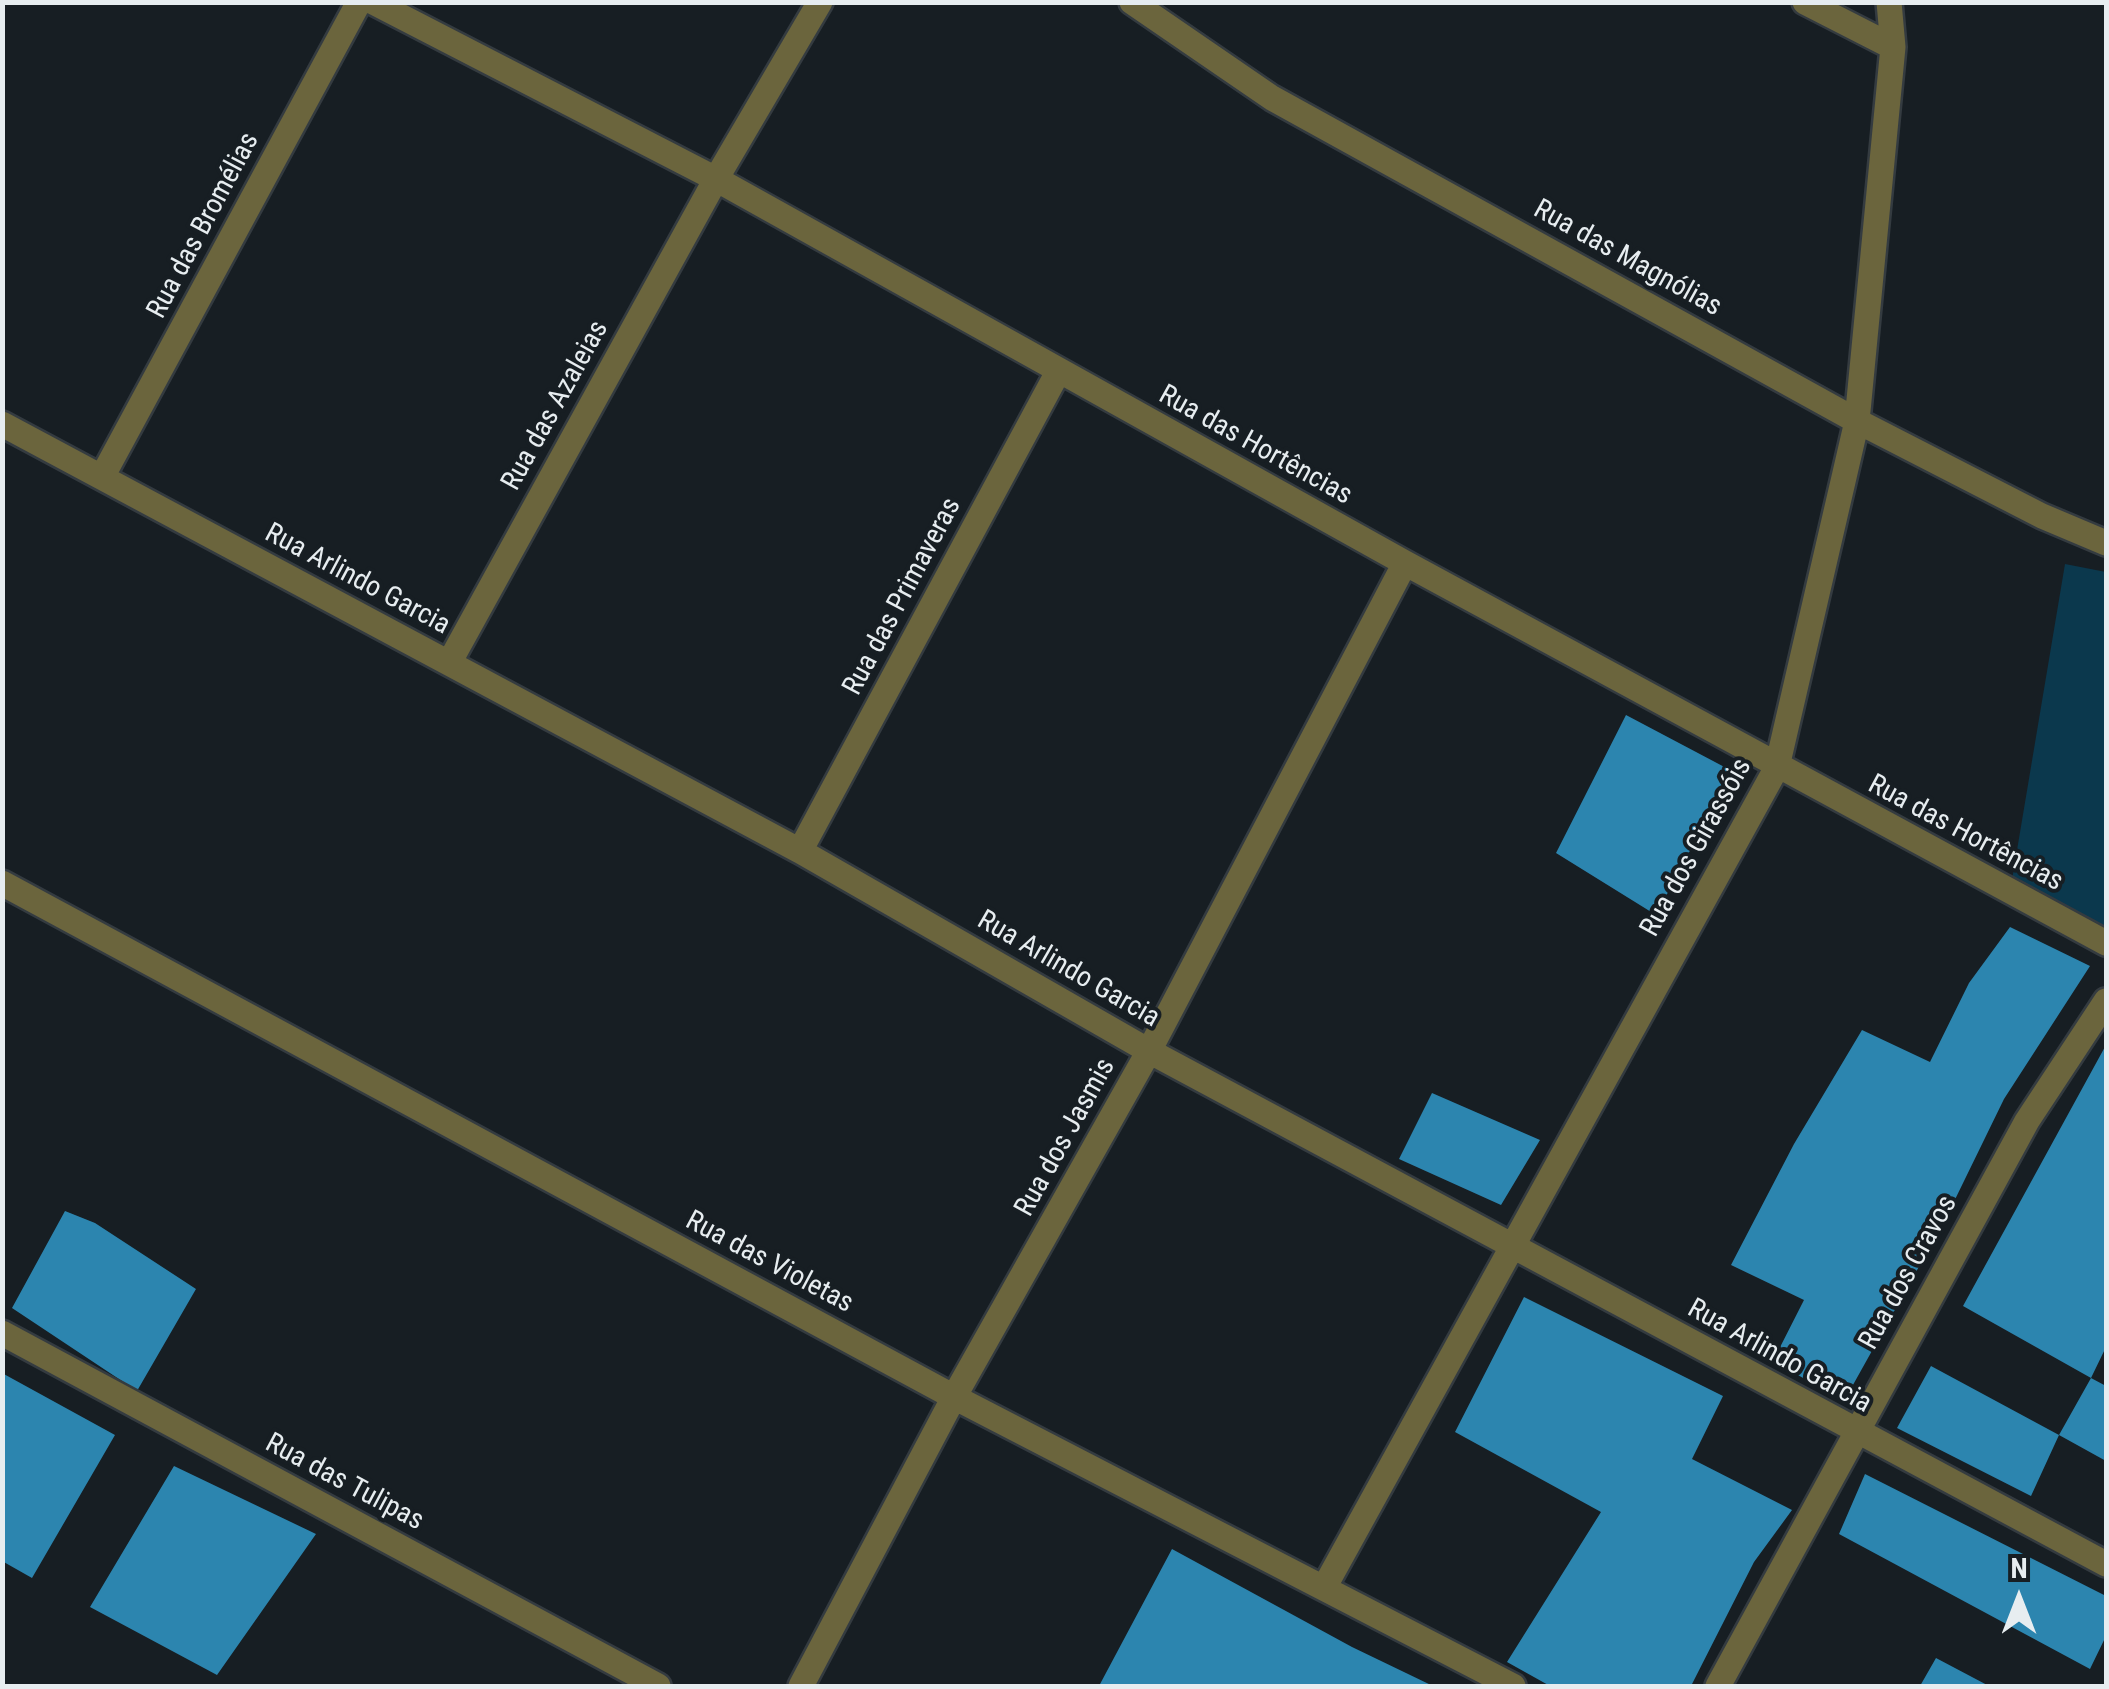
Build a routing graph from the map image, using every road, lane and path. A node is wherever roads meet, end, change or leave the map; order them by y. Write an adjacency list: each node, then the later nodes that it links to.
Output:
1 (359, 2): 12 (street, Rua das Bromélias)
2 (374, 2): 8 (street, Rua das Hortências)
3 (820, 2): 8 (street, Rua das Azaleias)
4 (1132, 2): 10 (street, Rua das Magnólias)
5 (1806, 2): 7 (street)
6 (1889, 2): 7 (street, Rua dos Girassóis)
7 (1893, 48): 10 (street, Rua dos Girassóis)
8 (716, 179): 9 (street, Rua das Hortências); 15 (street, Rua das Azaleias)
9 (1058, 372): 14 (street, Rua das Hortências); 17 (street, Rua das Primaveras)
10 (1857, 421): 13 (street, Rua das Magnólias); 16 (street, Rua dos Girassóis)
11 (2, 424): 12 (street, Rua Arlindo Garcia)
12 (102, 477): 15 (street, Rua Arlindo Garcia)
13 (2106, 543)
14 (1404, 564): 16 (street, Rua das Hortências); 21 (street, Rua dos Jasmis)
15 (449, 663): 17 (street, Rua Arlindo Garcia)
16 (1778, 767): 19 (street, Rua das Hortências); 22 (street, Rua dos Girassóis)
17 (800, 851): 21 (street, Rua Arlindo Garcia)
18 (2, 883): 24 (street, Rua das Violetas)
19 (2106, 943)
20 (2106, 1001): 25 (street, Rua dos Cravos)
21 (1150, 1051): 22 (street, Rua Arlindo Garcia); 24 (street, Rua dos Jasmis)
22 (1512, 1243): 25 (street, Rua Arlindo Garcia); 27 (street, Rua dos Girassóis)
23 (2, 1333): 28 (street, Rua das Tulipas)
24 (954, 1397): 27 (street, Rua das Violetas); 29 (street, Rua dos Jasmis)
25 (1856, 1434): 26 (street, Rua Arlindo Garcia); 31 (street, Rua dos Cravos)
26 (2106, 1564)
27 (1325, 1586): 30 (street, Rua das Violetas)
28 (658, 1686)
29 (801, 1686)
30 (1512, 1686)
31 (1718, 1686)

